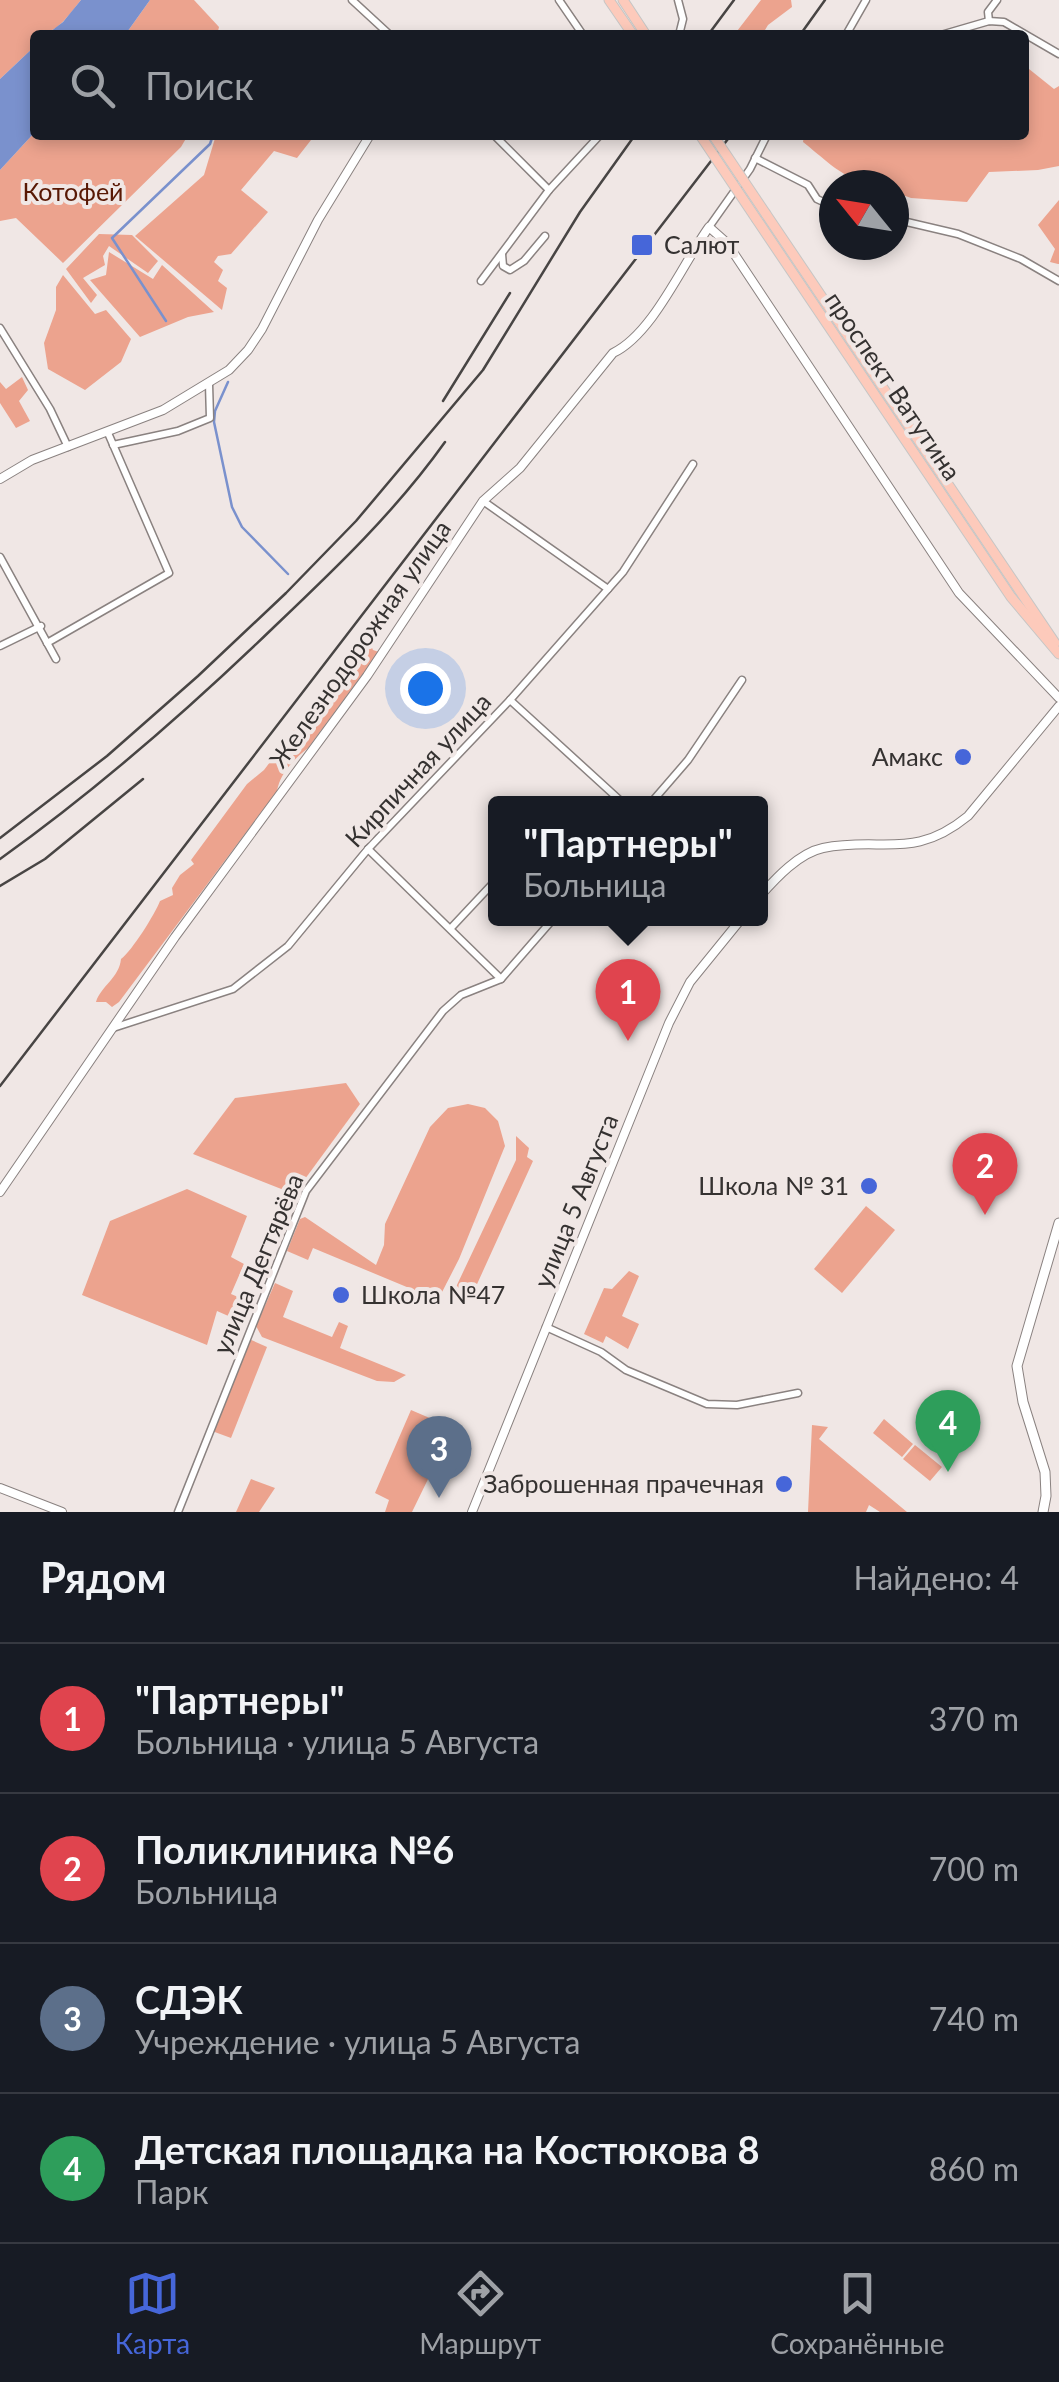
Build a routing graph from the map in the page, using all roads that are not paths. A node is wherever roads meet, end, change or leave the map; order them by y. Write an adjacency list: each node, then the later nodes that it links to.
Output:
1 (352, 0): 10 (street)
2 (559, 0): 11 (street)
3 (610, 0): 9 (main road)
4 (623, 0): 9 (main road)
5 (678, 0): 12 (street)
6 (866, 0): 13 (street)
7 (997, 0): 8 (street)
8 (989, 21): 14 (street); 15 (street)
9 (632, 28)
10 (385, 30)
11 (580, 30)
12 (680, 30)
13 (849, 30)
14 (958, 30)
15 (1018, 30)
16 (1029, 37): 17 (street)
17 (1059, 54)
18 (367, 140): 35 (street)
19 (499, 140): 25 (street)
20 (595, 140): 25 (street)
21 (704, 140): 27 (main road, проспект Ватутина, bridge)
22 (716, 140): 27 (main road, проспект Ватутина, bridge)
23 (764, 140): 24 (street, Железнодорожная улица)
24 (755, 158): 26 (street); 29 (street, Железнодорожная улица)
25 (548, 190): 31 (street)
26 (819, 200)
27 (762, 216): 47 (main road, проспект Ватутина)
28 (909, 223): 33 (street)
29 (710, 228): 41 (street, Железнодорожная улица); 50 (street)
30 (544, 236): 31 (street)
31 (502, 253): 32 (street)
32 (481, 281)
33 (1059, 282)
34 (0, 328): 38 (street)
35 (209, 384): 36 (street); 37 (street)
36 (108, 432): 37 (street); 38 (street)
37 (113, 445): 45 (street)
38 (68, 448): 40 (street)
39 (693, 464): 43 (street, Кирпичная улица)
40 (0, 480)
41 (483, 501): 43 (street); 62 (street, Железнодорожная улица)
42 (0, 557): 44 (street)
43 (608, 589): 51 (street, Кирпичная улица)
44 (40, 626): 45 (street); 46 (street)
45 (47, 643): 48 (street)
46 (0, 646)
47 (1059, 652)
48 (56, 660)
49 (742, 680): 54 (street)
50 (1059, 698)
51 (510, 700): 53 (street); 55 (street, Кирпичная улица)
52 (1059, 706): 56 (street)
53 (615, 796)
54 (657, 796)
55 (368, 849): 60 (street); 62 (street, Кирпичная улица)
56 (768, 888)
57 (488, 889): 60 (street)
58 (547, 926): 61 (street)
59 (736, 926): 65 (street, улица 5 Августа)
60 (451, 928): 61 (street)
61 (501, 979): 69 (street, улица Дегтярёва)
62 (114, 1028): 63 (street, Железнодорожная улица)
63 (0, 1192)
64 (1059, 1223): 71 (main road)
65 (546, 1328): 66 (street); 70 (street, улица 5 Августа)
66 (798, 1393)
67 (0, 1488): 68 (street)
68 (62, 1512)
69 (178, 1512)
70 (472, 1512)
71 (1043, 1512)

